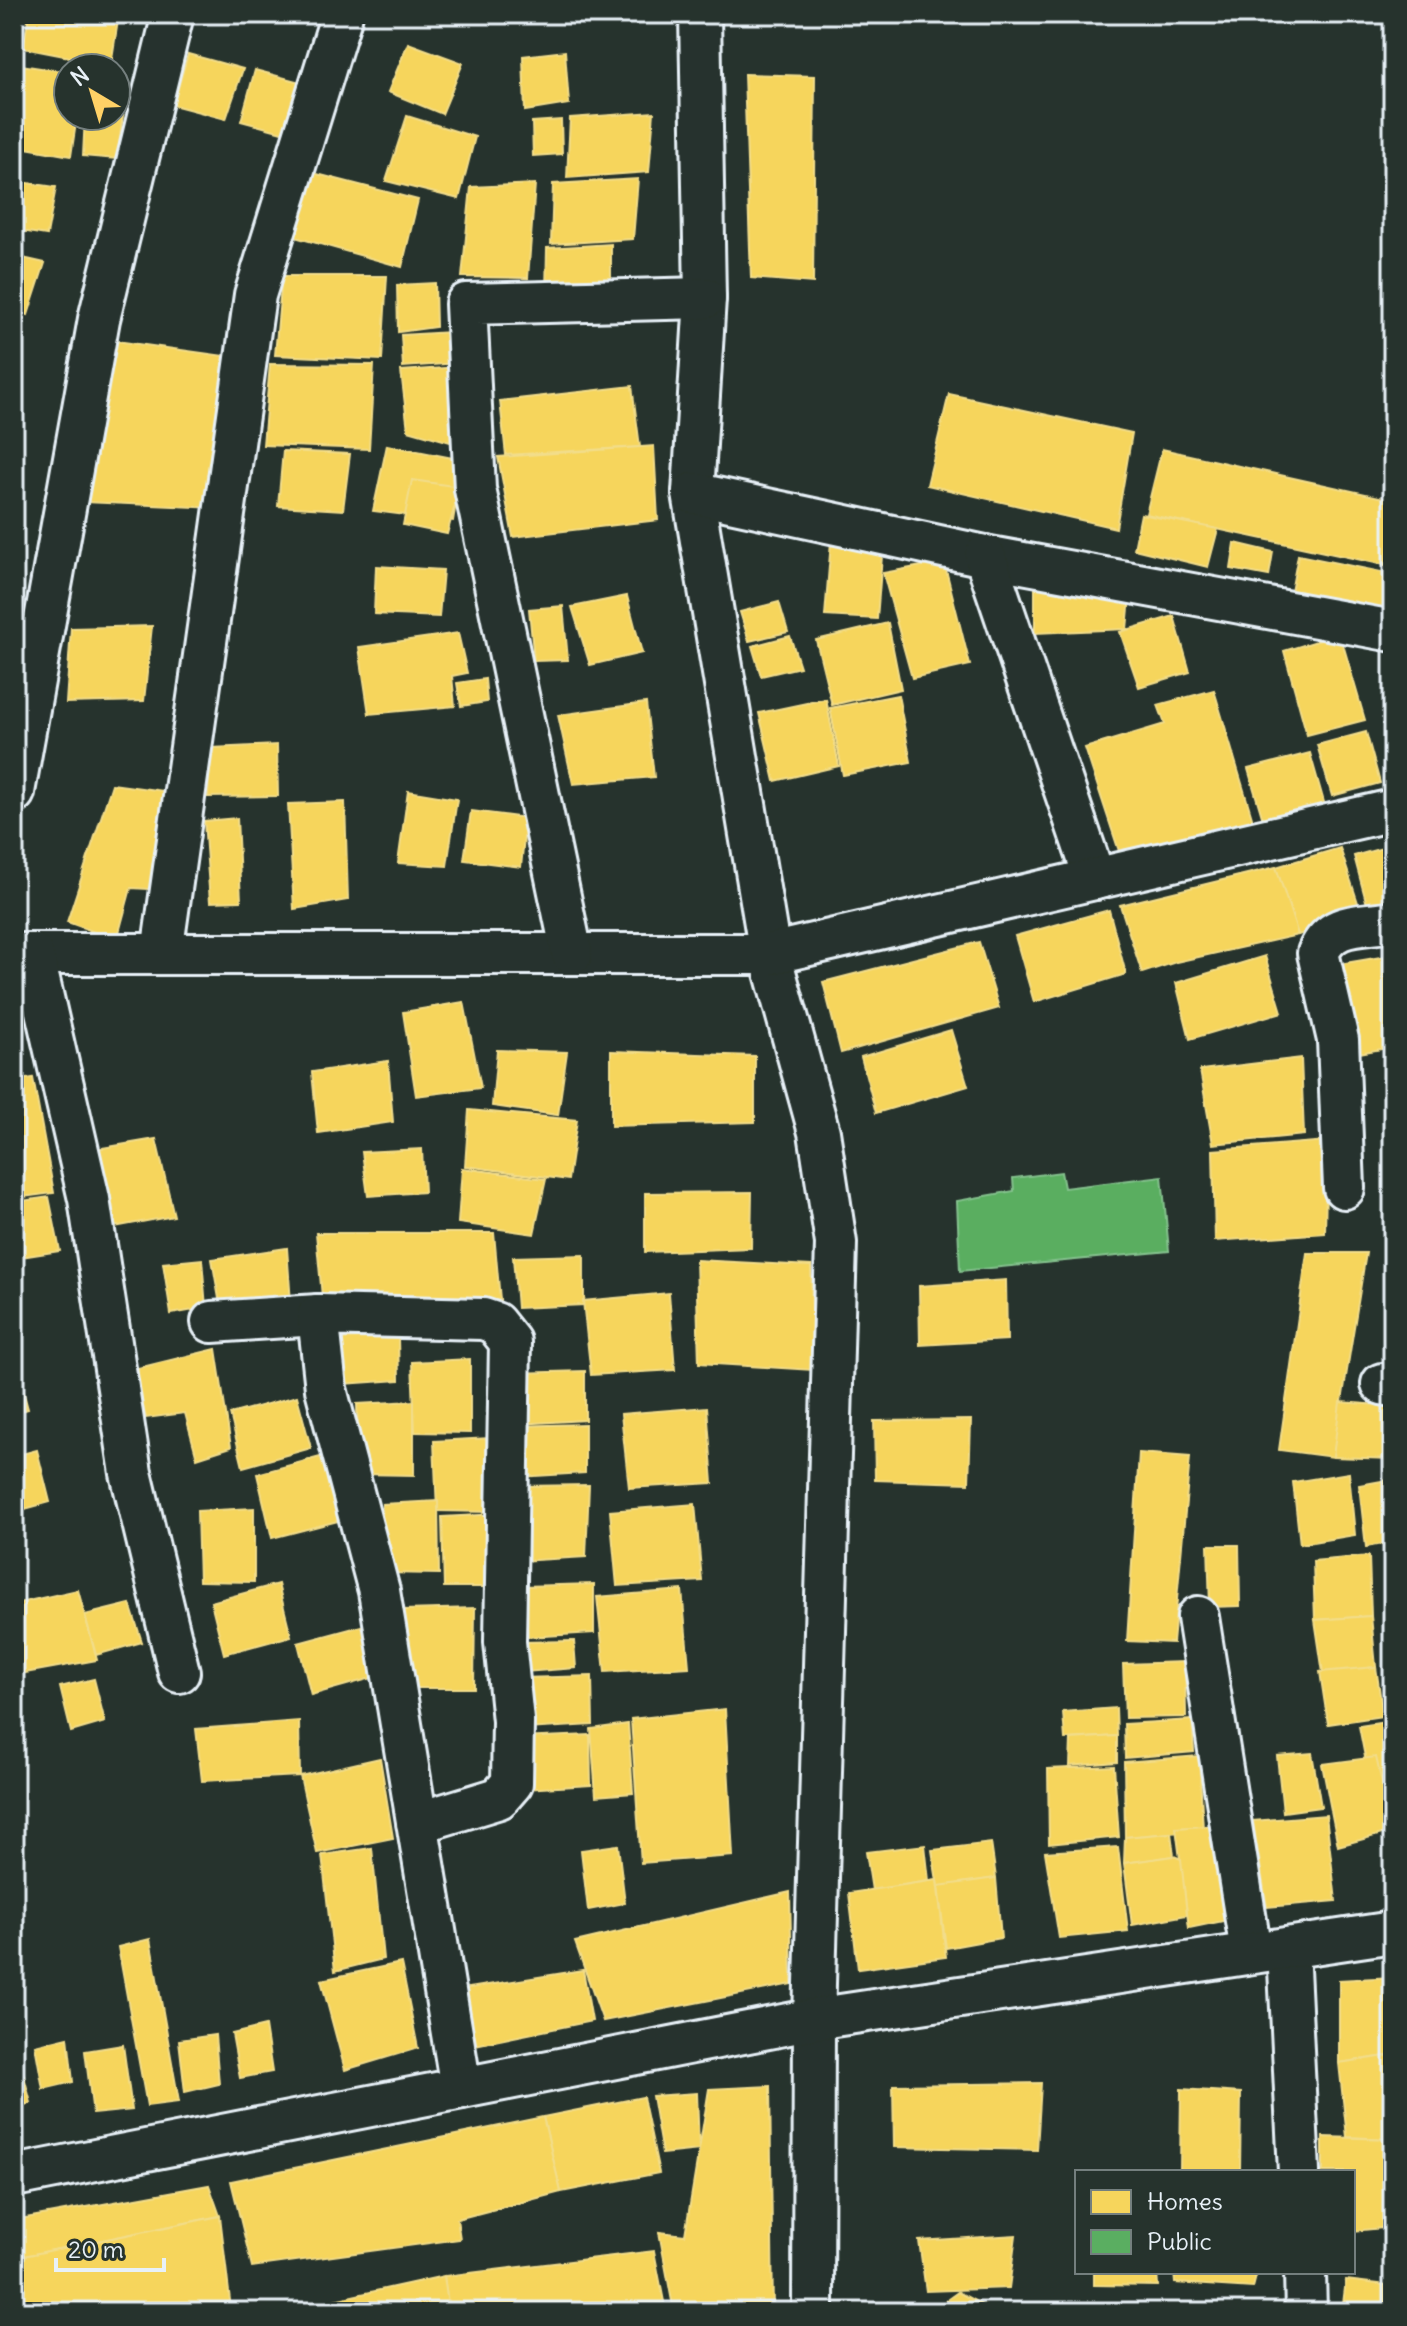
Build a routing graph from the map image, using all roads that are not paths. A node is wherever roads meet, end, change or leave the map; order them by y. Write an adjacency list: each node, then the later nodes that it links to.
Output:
1 (173, 14): 8 (street)
2 (342, 14): 12 (street)
3 (700, 14): 4 (street)
4 (705, 298): 5 (street); 14 (street)
5 (693, 493): 6 (street); 15 (street)
6 (985, 556): 7 (street); 10 (street)
7 (1393, 631)
8 (14, 792)
9 (1393, 810): 10 (street)
10 (1095, 879): 15 (street)
11 (1393, 921): 16 (street)
12 (162, 953): 13 (street); 14 (street)
13 (23, 954): 20 (street)
14 (572, 954): 15 (street)
15 (770, 954): 24 (street)
16 (1344, 1188)
17 (318, 1315): 18 (street); 21 (street); 21 (street)
18 (212, 1322)
19 (1198, 1617): 23 (street)
20 (179, 1672)
21 (417, 1823): 25 (street)
22 (1393, 1932): 23 (street)
23 (1270, 1950): 24 (street); 26 (street)
24 (814, 2019): 25 (street); 29 (street)
25 (461, 2088): 27 (street)
26 (1299, 2170)
27 (14, 2176)
28 (1305, 2274): 30 (street)
29 (813, 2312)
30 (1306, 2312)

